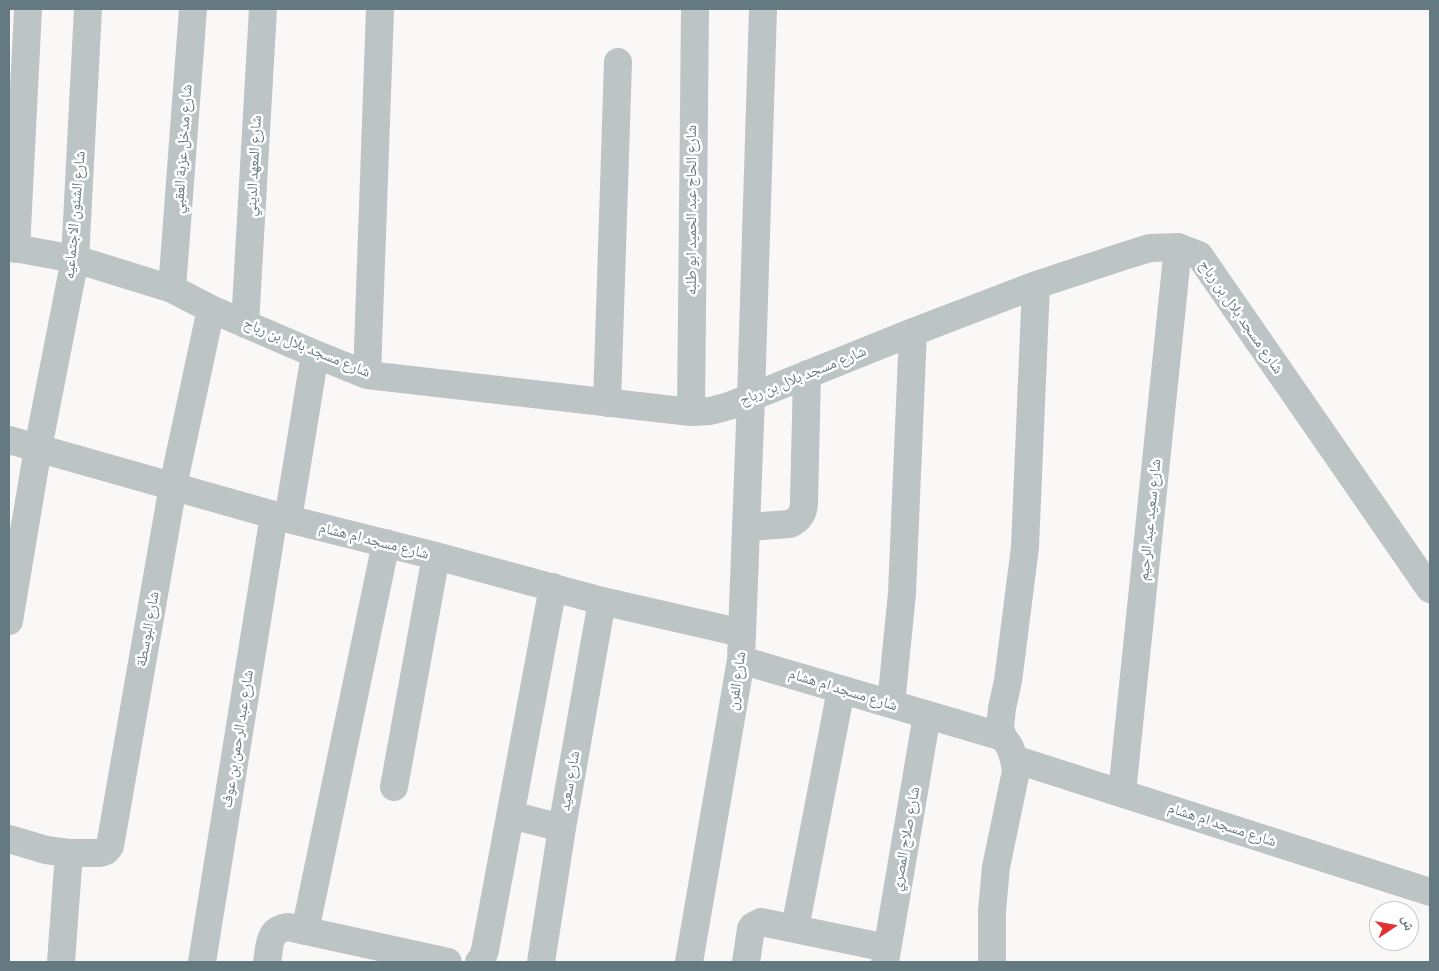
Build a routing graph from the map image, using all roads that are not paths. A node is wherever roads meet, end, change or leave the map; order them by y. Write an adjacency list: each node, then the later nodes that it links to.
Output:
1 (28, 9): 9 (street)
2 (88, 9): 11 (street, شارع الشئون الاجتماعيه)
3 (193, 9): 13 (street, شارع مدخل عزبة العقبي)
4 (263, 9): 15 (street, شارع المعهد الديني)
5 (380, 9): 19 (street)
6 (695, 9): 22 (street, شارع الحاج عبد الحميد ابو طلبه)
7 (762, 9): 20 (street, شارع الفرن)
8 (618, 62): 21 (street)
9 (13, 248): 11 (street, شارع مسجد بلال بن رباح)
10 (1178, 248): 12 (street, شارع مسجد بلال بن رباح); 31 (street, شارع مسجد بلال بن رباح); 41 (street, شارع سعيد عبد الرحيم)
11 (75, 259): 13 (street, شارع مسجد بلال بن رباح); 24 (street, شارع الشئون الاجتماعيه)
12 (1036, 285): 16 (street, شارع مسجد بلال بن رباح); 39 (street)
13 (172, 289): 14 (street, شارع مسجد بلال بن رباح)
14 (211, 309): 15 (street, شارع مسجد بلال بن رباح); 25 (street, شارع البوسطة)
15 (245, 324): 17 (street, شارع مسجد بلال بن رباح)
16 (913, 332): 18 (street, شارع مسجد بلال بن رباح); 37 (street)
17 (315, 354): 19 (street, شارع مسجد بلال بن رباح); 26 (street, شارع عبد الرحمن بن عوف)
18 (808, 374): 20 (street, شارع مسجد بلال بن رباح); 27 (street)
19 (367, 375): 21 (street, شارع مسجد بلال بن رباح)
20 (751, 397): 22 (street, شارع مسجد بلال بن رباح); 27 (street, شارع الفرن)
21 (607, 403): 22 (street, شارع مسجد بلال بن رباح)
22 (690, 412)
23 (9, 440): 24 (street, شارع مسجد ام هشام)
24 (38, 448): 25 (street, شارع مسجد ام هشام); 33 (street, شارع الشئون الاجتماعيه)
25 (173, 486): 26 (street, شارع مسجد ام هشام); 45 (street, شارع البوسطة)
26 (281, 517): 28 (street, شارع مسجد ام هشام); 52 (street, شارع عبد الرحمن بن عوف)
27 (747, 528): 34 (street, شارع الفرن)
28 (386, 543): 29 (street, شارع مسجد ام هشام); 48 (street)
29 (436, 556): 30 (street, شارع مسجد ام هشام); 40 (street)
30 (553, 587): 32 (street, شارع مسجد ام هشام); 42 (street)
31 (1430, 589)
32 (602, 601): 34 (street, شارع مسجد ام هشام); 43 (street, شارع سعيد)
33 (9, 621)
34 (742, 633): 35 (street, شارع الفرن)
35 (741, 660): 36 (street, شارع مسجد ام هشام); 57 (street, شارع الفرن)
36 (841, 690): 37 (street, شارع مسجد ام هشام); 47 (street)
37 (890, 704): 38 (street, شارع مسجد ام هشام)
38 (927, 715): 39 (street, شارع مسجد ام هشام); 49 (street, شارع صلاح المصري)
39 (1008, 748): 41 (street, شارع مسجد ام هشام); 59 (street)
40 (394, 786)
41 (1122, 793): 46 (street, شارع مسجد ام هشام)
42 (511, 815): 43 (street); 55 (street)
43 (562, 828): 56 (street, شارع سعيد)
44 (9, 839): 45 (street, شارع البوسطة)
45 (69, 853): 51 (street)
46 (1430, 892)
47 (795, 928): 49 (street); 58 (street)
48 (305, 931): 50 (street); 53 (street)
49 (886, 955)
50 (402, 957): 54 (street)
51 (61, 962)
52 (202, 962)
53 (267, 962)
54 (448, 962)
55 (479, 962)
56 (541, 962)
57 (689, 962)
58 (746, 962)
59 (992, 962)

